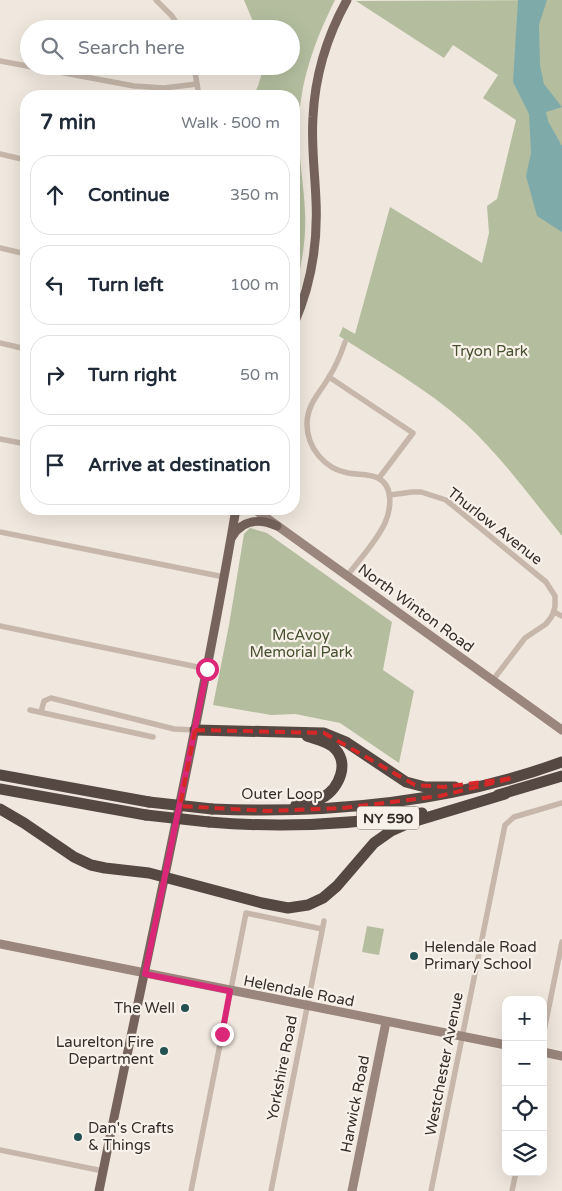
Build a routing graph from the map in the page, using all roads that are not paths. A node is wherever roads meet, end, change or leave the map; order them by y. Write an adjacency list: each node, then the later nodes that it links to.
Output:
1 (156, 0): 3 (street)
2 (347, 0): 14 (main road)
3 (174, 20)
4 (0, 61): 5 (street)
5 (20, 65)
6 (75, 75): 8 (street)
7 (196, 75): 8 (street)
8 (197, 84): 9 (street)
9 (198, 90)
10 (0, 154): 11 (street)
11 (20, 159)
12 (0, 248): 13 (street)
13 (20, 253)
14 (300, 308)
15 (345, 342): 18 (street)
16 (0, 344): 17 (street)
17 (20, 348)
18 (329, 377): 21 (street); 21 (street)
19 (0, 439): 20 (street)
20 (20, 443)
21 (379, 478): 22 (street)
22 (390, 495): 28 (street); 30 (street, Thurlow Avenue)
23 (235, 515): 27 (main road)
24 (262, 515): 25 (street, North Winton Road)
25 (277, 526): 27 (main road); 28 (street, North Winton Road)
26 (0, 532): 29 (street)
27 (230, 542): 29 (main road)
28 (347, 576): 34 (street, North Winton Road)
29 (224, 577): 33 (main road)
30 (554, 612): 31 (street); 34 (street)
31 (562, 616)
32 (0, 626): 33 (street)
33 (207, 669): 38 (main road)
34 (493, 680): 39 (street, North Winton Road)
35 (30, 710): 36 (street)
36 (41, 712): 37 (street); 37 (street)
37 (152, 724): 38 (street)
38 (195, 730): 40 (highway); 50 (main road)
39 (562, 730)
40 (276, 731): 44 (highway); 49 (highway)
41 (562, 762): 44 (highway, Outer Loop / NY 590)
42 (0, 775): 49 (highway, Outer Loop / NY 590, bridge)
43 (562, 776): 46 (highway, Outer Loop / NY 590)
44 (513, 778): 49 (highway, Outer Loop / NY 590)
45 (0, 789): 46 (highway, Outer Loop / NY 590, bridge)
46 (505, 794): 50 (highway)
47 (562, 803): 60 (street, Westchester Avenue)
48 (0, 809): 50 (highway)
49 (212, 809)
50 (166, 876): 55 (main road)
51 (324, 921): 52 (street, Yorkshire Road)
52 (322, 929): 56 (street); 57 (street, Yorkshire Road)
53 (562, 942): 58 (street)
54 (0, 944): 55 (street, Helendale Road)
55 (145, 974): 56 (street, Helendale Road); 65 (main road)
56 (230, 991): 57 (street, Helendale Road); 68 (street)
57 (307, 1006): 59 (street, Helendale Road); 69 (street, Yorkshire Road)
58 (547, 1016)
59 (386, 1022): 60 (street, Helendale Road); 70 (street, Harwick Road)
60 (461, 1036): 61 (street, Helendale Road); 71 (street, Westchester Avenue)
61 (502, 1044)
62 (547, 1053): 63 (street)
63 (562, 1056)
64 (0, 1150): 65 (street)
65 (103, 1172): 67 (main road)
66 (515, 1176): 72 (street)
67 (99, 1191)
68 (191, 1191)
69 (271, 1191)
70 (352, 1191)
71 (431, 1191)
72 (512, 1191)

